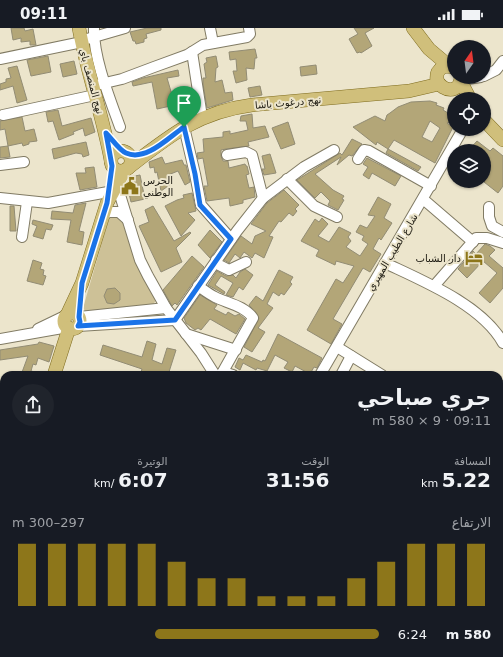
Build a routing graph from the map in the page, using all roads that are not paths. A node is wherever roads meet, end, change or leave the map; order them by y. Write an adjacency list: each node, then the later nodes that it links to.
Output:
1 (125, 28): 5 (street)
2 (210, 28): 6 (street)
3 (249, 28): 6 (street)
4 (413, 28): 7 (main road)
5 (86, 35): 9 (street); 16 (street); 19 (main road, نهج المنصف باي)
6 (213, 43): 8 (street)
7 (429, 49): 11 (main road); 18 (main road)
8 (192, 52): 16 (street); 21 (street)
9 (0, 59)
10 (503, 61): 14 (street)
11 (447, 63)
12 (447, 67): 18 (main road)
13 (491, 67): 14 (street)
14 (496, 70): 15 (street)
15 (491, 72)
16 (105, 83): 19 (street); 22 (street)
17 (458, 84): 18 (main road)
18 (446, 87): 21 (main road, نهج درغوث باشا)
19 (93, 91): 20 (street); 25 (main road, نهج المنصف باي)
20 (3, 115)
21 (202, 117): 23 (main road, نهج درغوث باشا)
22 (120, 127)
23 (184, 127): 30 (main road, نهج درغوث باشا); 48 (street)
24 (491, 129): 27 (main road)
25 (106, 133): 29 (main road); 35 (main road, نهج المنصف باي)
26 (459, 136): 37 (street, شارع الطيب المهيري)
27 (503, 140)
28 (334, 150): 36 (street)
29 (126, 153): 30 (main road); 35 (main road); 35 (main road)
30 (148, 153): 35 (main road, نهج درغوث باشا)
31 (227, 155): 39 (street)
32 (358, 159): 37 (street)
33 (24, 162): 34 (street)
34 (0, 165)
35 (119, 166): 41 (main road); 45 (street)
36 (287, 179): 39 (street); 44 (street)
37 (431, 186): 40 (street, شارع الطيب المهيري)
38 (1, 196): 42 (street)
39 (263, 198): 48 (street)
40 (423, 199): 49 (street); 53 (street, شارع الطيب المهيري)
41 (107, 201): 42 (street); 45 (street); 58 (main road)
42 (27, 202): 47 (street)
43 (489, 207): 46 (street)
44 (337, 217)
45 (128, 220): 56 (street)
46 (503, 232)
47 (22, 237)
48 (231, 239): 51 (street)
49 (473, 242): 50 (street); 55 (street)
50 (503, 243)
51 (216, 260): 52 (street); 54 (street)
52 (246, 262)
53 (384, 263): 55 (street); 62 (street, شارع الطيب المهيري)
54 (198, 286): 57 (street); 63 (street)
55 (434, 286): 61 (street)
56 (166, 308): 57 (street); 58 (street)
57 (175, 320): 58 (street); 59 (street)
58 (72, 323): 60 (street); 65 (main road)
59 (186, 334): 63 (street); 66 (street)
60 (0, 339)
61 (503, 343)
62 (337, 347): 64 (street); 68 (street, شارع الطيب المهيري)
63 (236, 350): 67 (street)
64 (351, 356): 69 (street); 70 (street)
65 (55, 371)
66 (217, 371)
67 (222, 371)
68 (322, 371)
69 (343, 371)
70 (375, 371)

